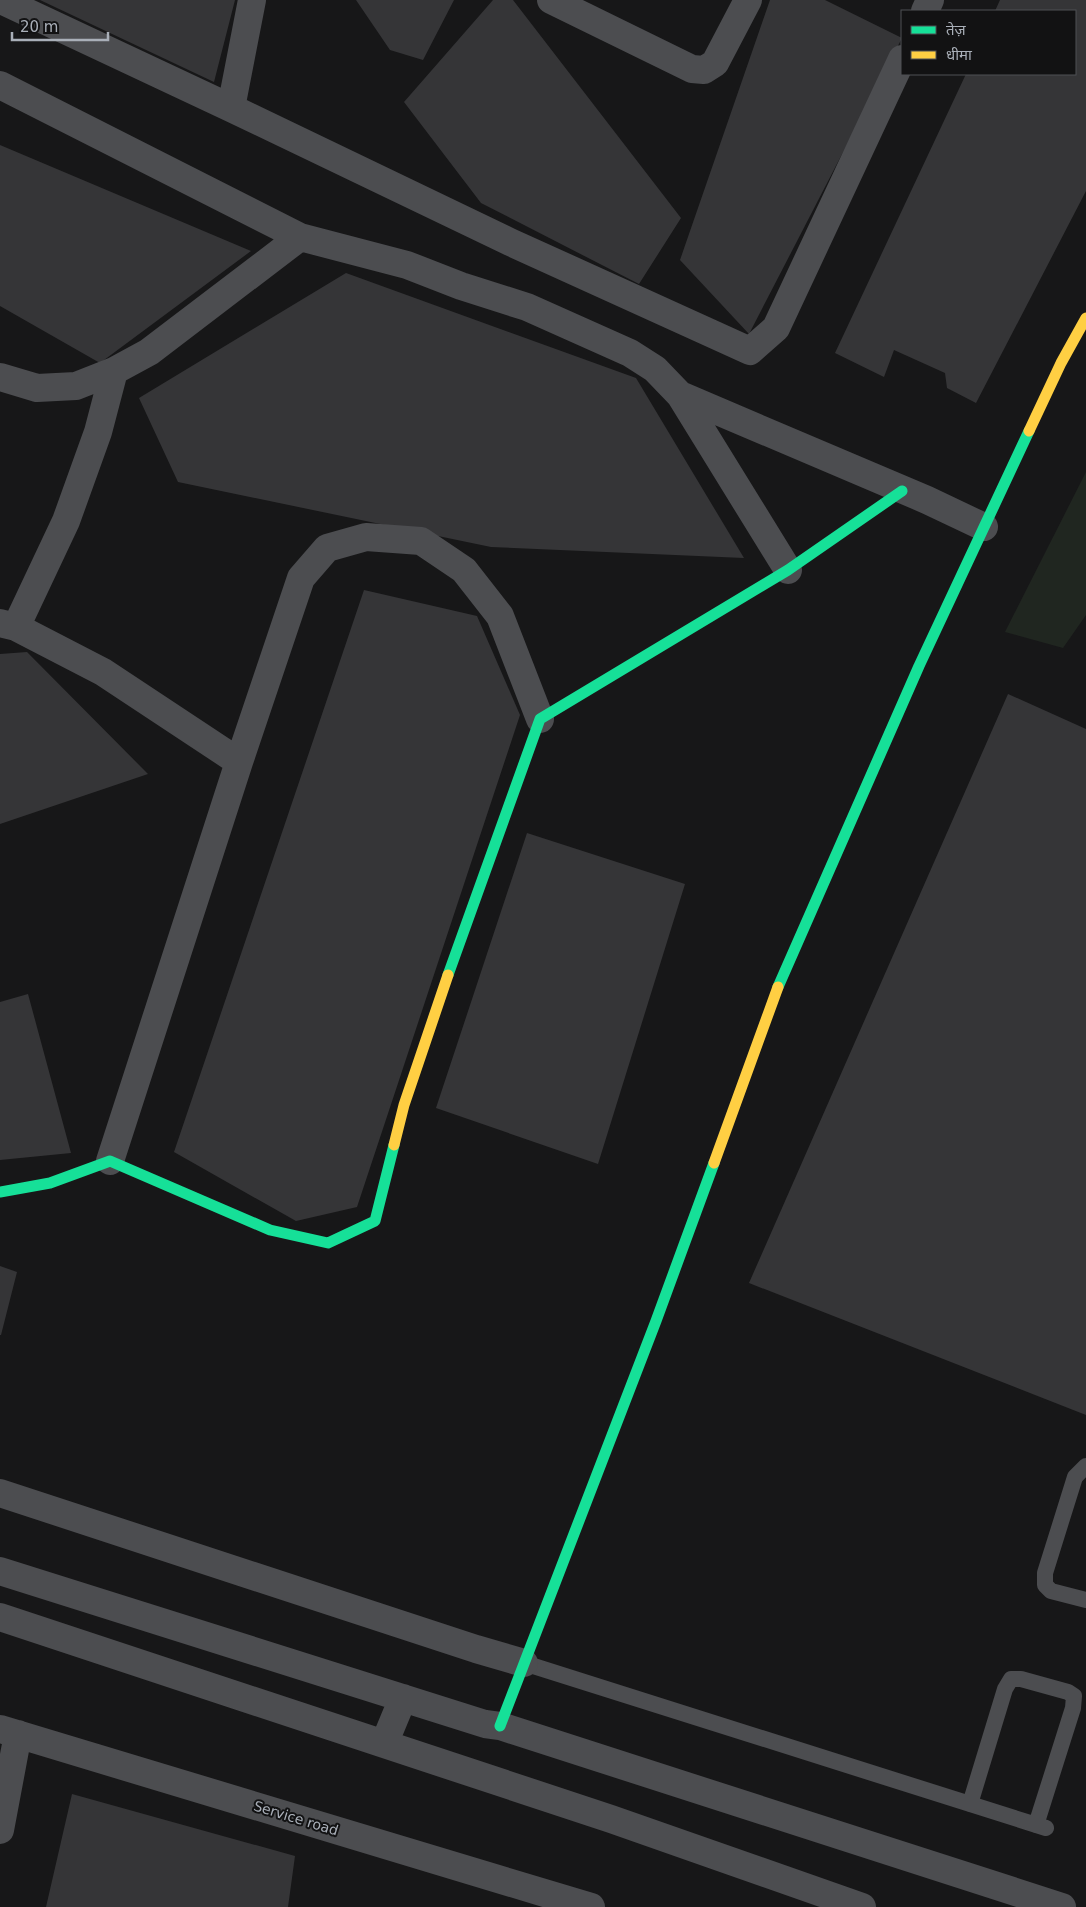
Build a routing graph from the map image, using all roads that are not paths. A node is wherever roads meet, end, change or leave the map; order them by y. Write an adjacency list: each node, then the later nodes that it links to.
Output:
1 (1, 0): 7 (street)
2 (252, 0): 7 (street)
3 (551, 0): 4 (street)
4 (748, 0)
5 (901, 61): 7 (street)
6 (0, 85): 8 (street)
7 (231, 108)
8 (300, 237): 10 (street); 12 (street)
9 (1086, 318): 14 (street)
10 (114, 371): 11 (street); 16 (street)
11 (0, 377)
12 (680, 395): 13 (street); 15 (street)
13 (902, 491): 14 (street); 15 (street)
14 (984, 527): 26 (street)
15 (788, 570): 17 (street)
16 (8, 625): 18 (street)
17 (540, 719): 18 (street); 19 (street)
18 (239, 762): 19 (street)
19 (110, 1161): 20 (street)
20 (0, 1192)
21 (1086, 1466): 24 (lane)
22 (0, 1493): 26 (street)
23 (0, 1571): 27 (street)
24 (1086, 1600)
25 (0, 1617): 31 (street)
26 (524, 1663): 29 (street); 32 (lane)
27 (403, 1698): 29 (street); 31 (street)
28 (1080, 1710): 32 (lane); 32 (lane)
29 (500, 1726): 36 (street)
30 (9, 1732): 33 (street); 34 (street, Service road)
31 (384, 1744): 35 (street)
32 (970, 1804)
33 (0, 1829)
34 (591, 1907)
35 (862, 1907)
36 (1062, 1907)

